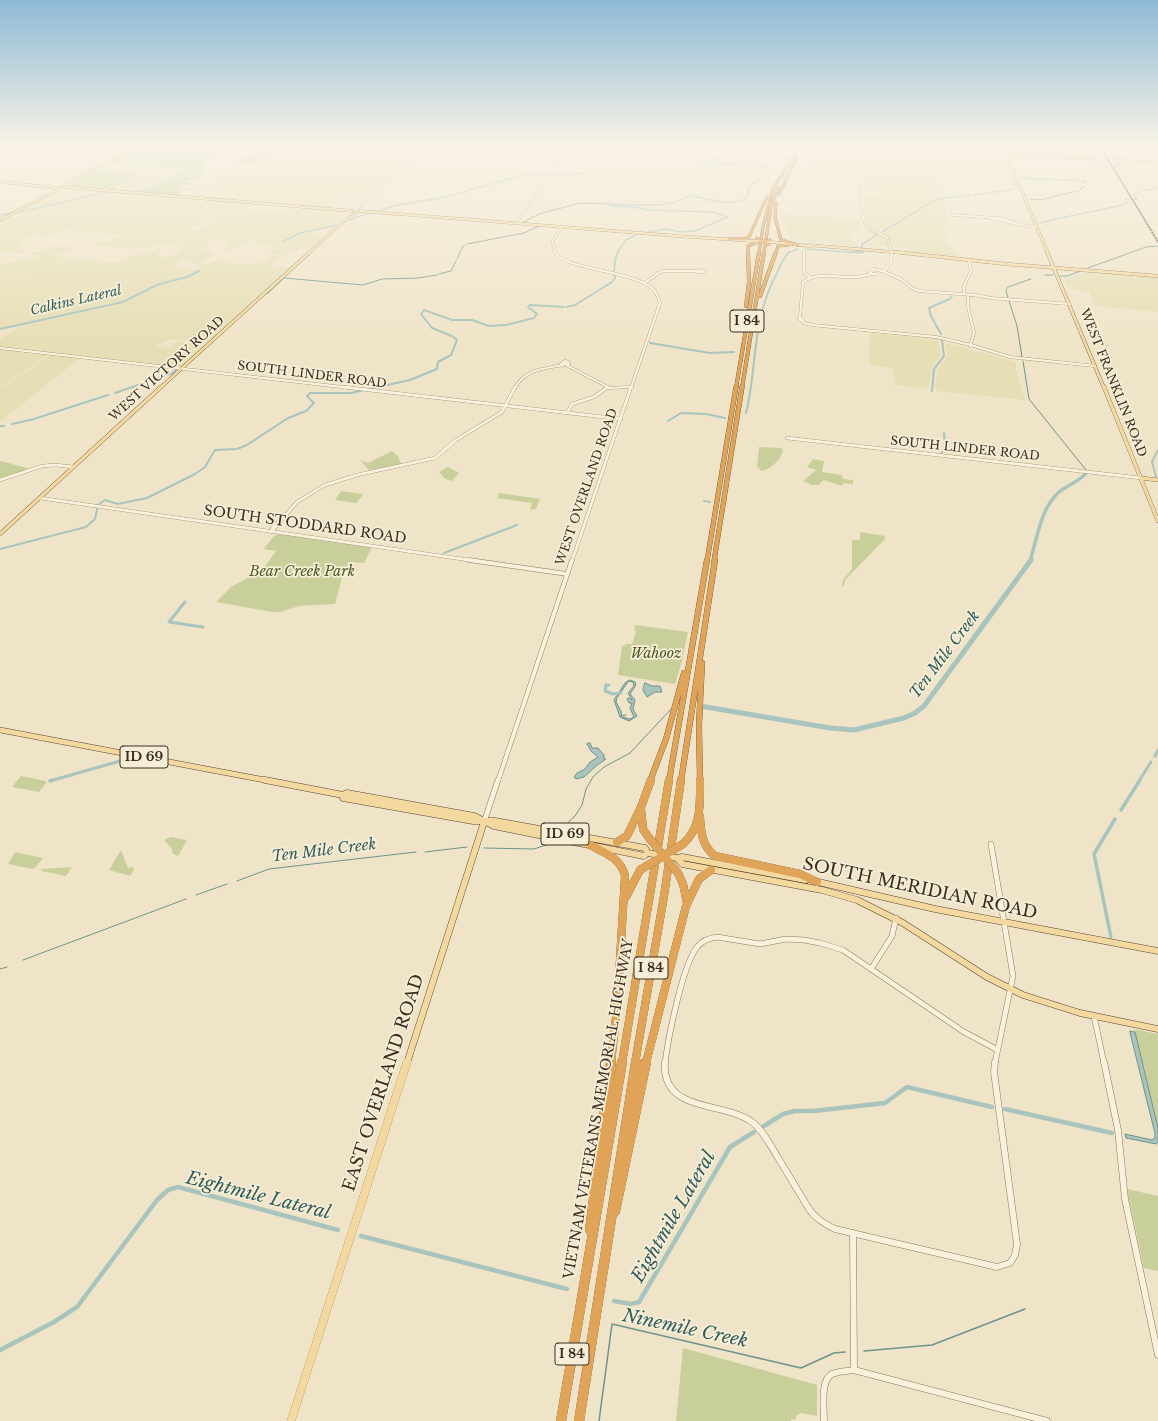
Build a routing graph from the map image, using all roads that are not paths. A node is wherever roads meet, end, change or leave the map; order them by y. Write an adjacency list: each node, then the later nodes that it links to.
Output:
1 (14, 212): 12 (main road)
2 (354, 212): 50 (main road, WEST VICTORY ROAD)
3 (381, 212): 13 (main road)
4 (524, 212): 13 (street)
5 (760, 212): 16 (highway)
6 (767, 212): 49 (highway, VIETNAM VETERANS MEMORIAL HIGHWAY / I 84)
7 (771, 212): 43 (highway, VIETNAM VETERANS MEMORIAL HIGHWAY / I 84)
8 (775, 212): 17 (highway)
9 (864, 212): 24 (street)
10 (1031, 212): 15 (main road, WEST FRANKLIN ROAD)
11 (948, 214): 15 (street)
12 (0, 220)
13 (516, 223): 14 (main road)
14 (562, 226): 18 (main road); 38 (street, WEST OVERLAND ROAD)
15 (1037, 227): 27 (main road, WEST FRANKLIN ROAD)
16 (752, 230): 18 (highway); 19 (highway)
17 (779, 234): 20 (highway); 21 (highway)
18 (727, 239): 19 (main road); 23 (highway)
19 (755, 241): 20 (highway, bridge); 23 (highway)
20 (771, 243): 21 (main road); 25 (highway)
21 (798, 245): 24 (main road); 25 (highway)
22 (803, 248): 36 (street)
23 (747, 251): 49 (highway)
24 (891, 253): 26 (main road); 28 (street); 31 (street)
25 (775, 254): 43 (highway)
26 (969, 260): 27 (main road); 39 (street)
27 (1053, 267): 34 (main road, WEST FRANKLIN ROAD); 35 (main road)
28 (878, 269): 30 (street); 31 (street)
29 (705, 272): 38 (street)
30 (872, 272): 32 (street); 33 (street)
31 (884, 272): 32 (street); 37 (street)
32 (878, 274): 33 (street); 37 (street)
33 (863, 276): 36 (street)
34 (1057, 276): 42 (main road, WEST FRANKLIN ROAD); 42 (main road, WEST FRANKLIN ROAD)
35 (1158, 276)
36 (810, 277): 46 (street)
37 (897, 277): 40 (street)
38 (645, 283): 52 (street, WEST OVERLAND ROAD)
39 (965, 286): 40 (street); 41 (street)
40 (962, 295): 41 (street); 45 (street)
41 (969, 296): 44 (street); 45 (street)
42 (1067, 296): 44 (main road, WEST FRANKLIN ROAD)
43 (756, 304): 67 (highway, VIETNAM VETERANS MEMORIAL HIGHWAY / I 84)
44 (1070, 304): 48 (main road, WEST FRANKLIN ROAD)
45 (968, 305): 46 (street)
46 (970, 346): 48 (street)
47 (0, 348): 50 (street, SOUTH LINDER ROAD)
48 (1095, 366): 58 (main road, WEST FRANKLIN ROAD)
49 (739, 368): 66 (highway, VIETNAM VETERANS MEMORIAL HIGHWAY / I 84)
50 (182, 369): 53 (street, SOUTH LINDER ROAD); 57 (main road, WEST VICTORY ROAD)
51 (608, 388): 52 (street); 53 (street); 54 (street)
52 (632, 388): 55 (street, WEST OVERLAND ROAD)
53 (504, 407): 54 (street, SOUTH LINDER ROAD); 63 (street)
54 (567, 413): 55 (street, SOUTH LINDER ROAD)
55 (621, 419): 65 (street, WEST OVERLAND ROAD)
56 (787, 438): 58 (street, SOUTH LINDER ROAD)
57 (74, 467): 59 (street); 61 (main road, WEST VICTORY ROAD)
58 (1141, 478): 60 (main road); 62 (main road, WEST FRANKLIN ROAD)
59 (0, 480)
60 (1158, 480)
61 (40, 498): 63 (street, SOUTH STODDARD ROAD); 64 (main road, WEST VICTORY ROAD)
62 (1158, 521)
63 (273, 530): 65 (street, SOUTH STODDARD ROAD)
64 (0, 534)
65 (567, 574): 71 (street, WEST OVERLAND ROAD)
66 (695, 630): 69 (highway); 91 (highway, VIETNAM VETERANS MEMORIAL HIGHWAY / I 84)
67 (701, 644): 70 (highway); 92 (highway, VIETNAM VETERANS MEMORIAL HIGHWAY / I 84)
68 (0, 730): 71 (main road, SOUTH MERIDIAN ROAD / ID 69)
69 (641, 807): 72 (highway); 76 (highway, bridge)
70 (700, 812): 76 (highway, bridge); 79 (highway)
71 (484, 822): 72 (main road, SOUTH MERIDIAN ROAD / ID 69); 74 (main road, SOUTH MERIDIAN ROAD / ID 69); 95 (main road, EAST OVERLAND ROAD)
72 (617, 842): 75 (main road, SOUTH MERIDIAN ROAD / ID 69)
73 (991, 844): 83 (street)
74 (590, 846): 75 (main road, SOUTH MERIDIAN ROAD / ID 69); 81 (highway)
75 (648, 853): 76 (main road, SOUTH MERIDIAN ROAD / ID 69, bridge)
76 (662, 855): 77 (main road, SOUTH MERIDIAN ROAD / ID 69, bridge); 80 (highway, bridge); 81 (highway, bridge)
77 (677, 858): 78 (main road, SOUTH MERIDIAN ROAD / ID 69); 79 (main road, SOUTH MERIDIAN ROAD / ID 69)
78 (711, 870): 79 (main road, SOUTH MERIDIAN ROAD / ID 69); 80 (highway)
79 (816, 885): 82 (main road, SOUTH MERIDIAN ROAD); 83 (main road, SOUTH MERIDIAN ROAD)
80 (687, 905): 92 (highway)
81 (622, 911): 91 (highway)
82 (896, 918): 85 (street); 86 (main road, SOUTH MERIDIAN ROAD)
83 (1004, 922): 84 (main road, SOUTH MERIDIAN ROAD); 86 (street)
84 (1158, 951)
85 (871, 968): 89 (street); 90 (street)
86 (1011, 990): 87 (main road, SOUTH MERIDIAN ROAD); 89 (street)
87 (1094, 1016): 88 (main road, SOUTH MERIDIAN ROAD); 93 (street)
88 (1158, 1030)
89 (996, 1049): 90 (street)
90 (853, 1233): 94 (street)
91 (584, 1287): 96 (highway, VIETNAM VETERANS MEMORIAL HIGHWAY / I 84)
92 (599, 1291): 97 (highway, VIETNAM VETERANS MEMORIAL HIGHWAY / I 84)
93 (1158, 1355)
94 (854, 1370): 98 (street); 99 (street)
95 (291, 1421)
96 (561, 1421)
97 (579, 1421)
98 (824, 1421)
99 (1047, 1421)

